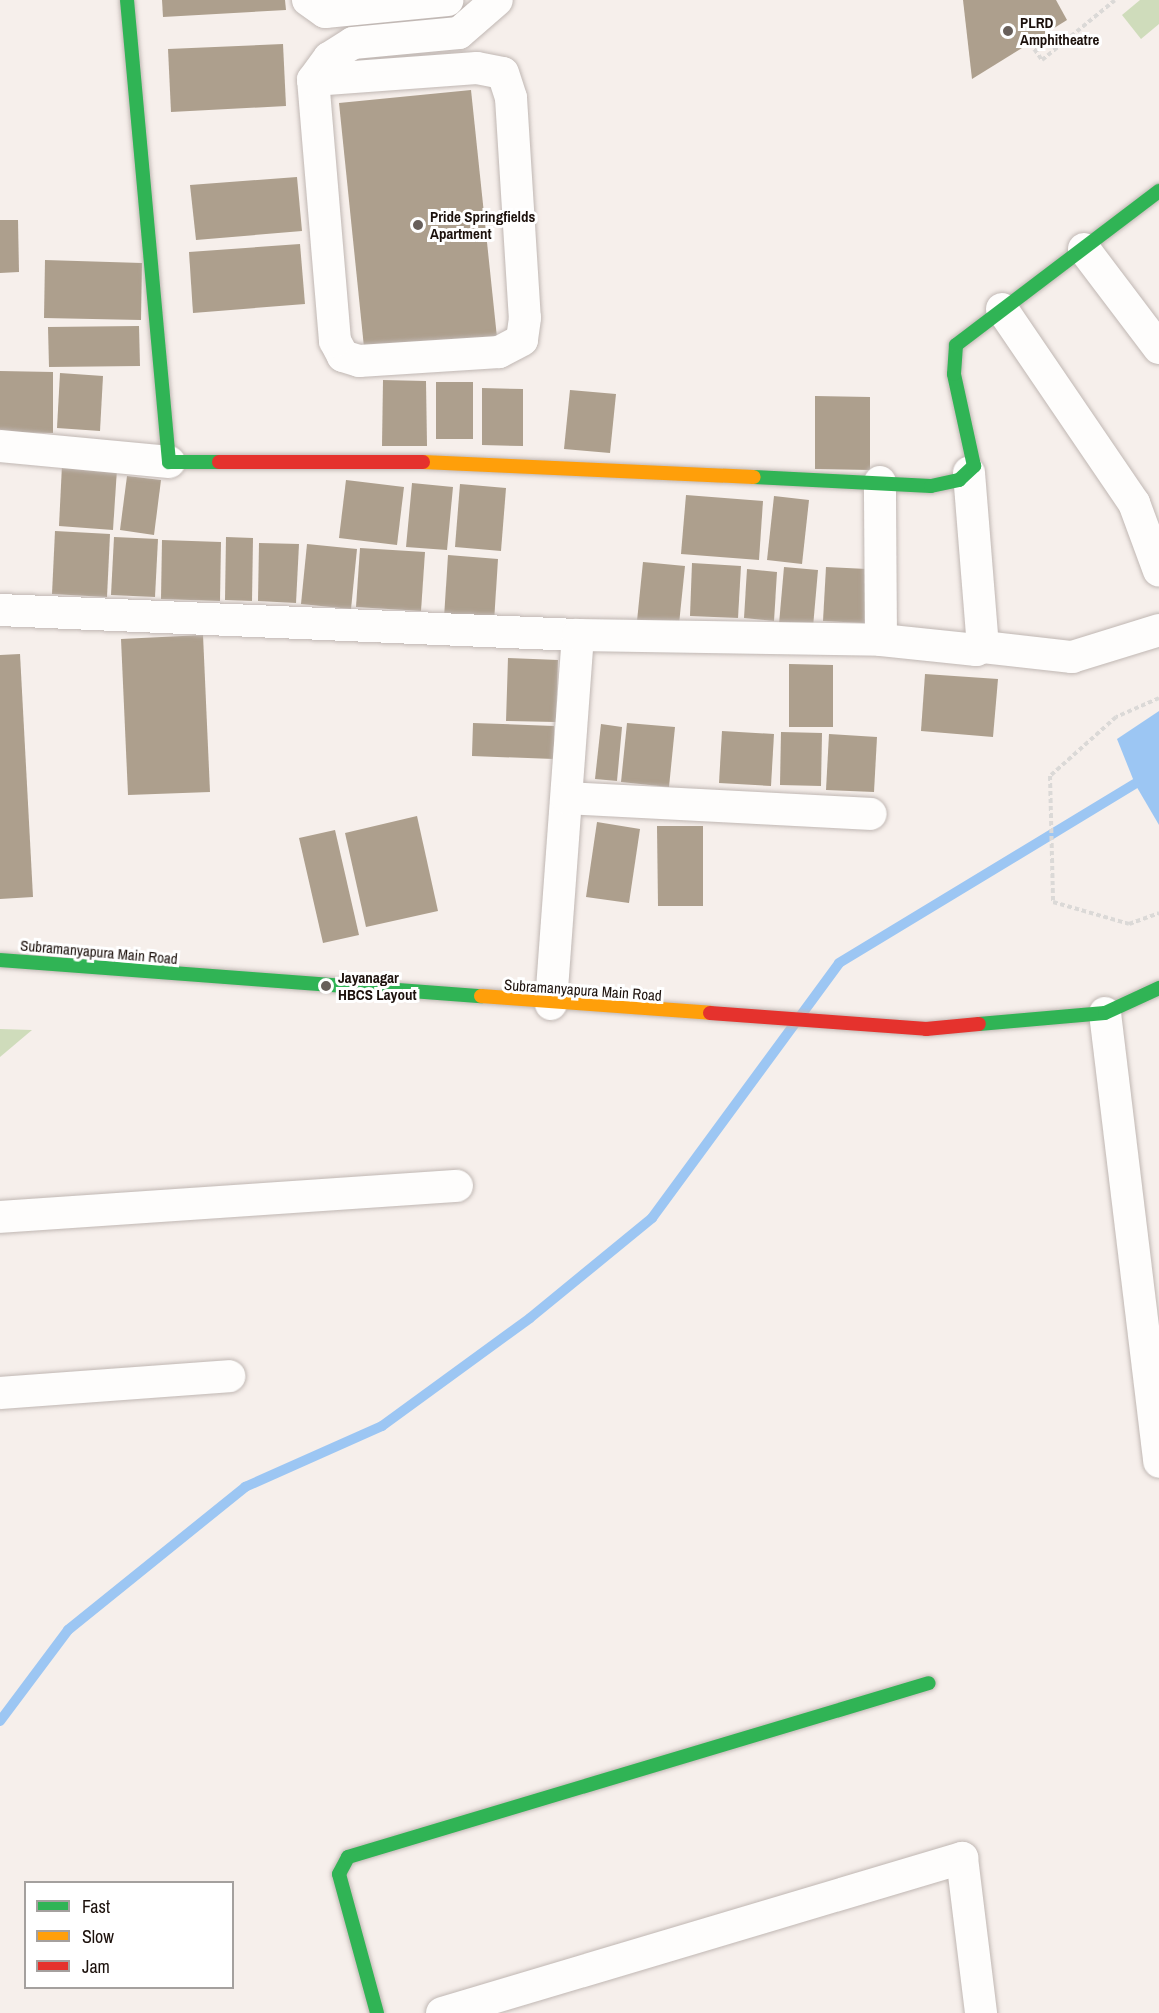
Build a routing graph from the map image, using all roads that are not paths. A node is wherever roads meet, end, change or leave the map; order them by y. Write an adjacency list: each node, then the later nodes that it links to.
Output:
1 (127, 0): 11 (street)
2 (308, 0): 3 (street)
3 (447, 0)
4 (497, 0): 5 (street)
5 (313, 80): 5 (street)
6 (1155, 202): 7 (street)
7 (1084, 249): 8 (street); 9 (street)
8 (1002, 309): 12 (street); 14 (street)
9 (1159, 348)
10 (0, 446): 11 (street)
11 (169, 462): 13 (street)
12 (969, 473): 13 (street); 19 (street)
13 (880, 482): 18 (street)
14 (1159, 571)
15 (0, 610): 17 (street)
16 (1159, 630): 19 (street)
17 (578, 635): 18 (street); 20 (street)
18 (881, 640): 19 (street)
19 (983, 647)
20 (567, 798): 21 (street); 24 (street)
21 (871, 813)
22 (0, 960): 24 (street, Subramanyapura Main Road)
23 (1159, 988): 25 (street, Subramanyapura Main Road)
24 (551, 1004): 25 (street, Subramanyapura Main Road)
25 (1105, 1013): 30 (street)
26 (456, 1186): 27 (street)
27 (0, 1217)
28 (229, 1376): 29 (street)
29 (0, 1392)
30 (1158, 1444)
31 (928, 1683): 32 (street)
32 (377, 2013)
33 (442, 2013): 34 (street)
34 (981, 2013)

